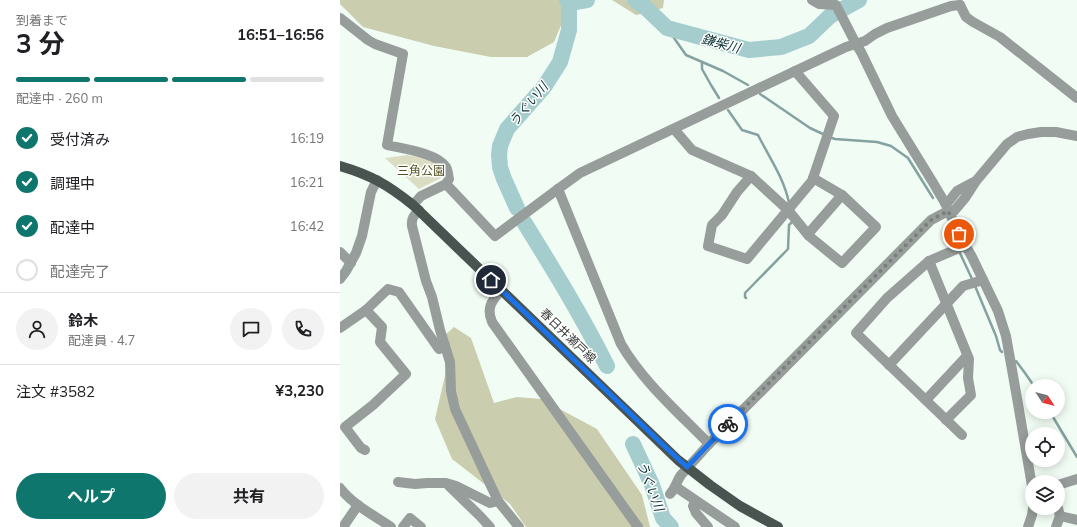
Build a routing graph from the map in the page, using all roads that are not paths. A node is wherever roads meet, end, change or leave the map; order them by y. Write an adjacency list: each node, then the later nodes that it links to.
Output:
1 (812, 0): 4 (street)
2 (962, 3): 4 (street); 6 (street)
3 (340, 18): 13 (street)
4 (856, 44): 5 (street); 17 (street)
5 (795, 72): 7 (street); 11 (street)
6 (1077, 98)
7 (674, 129): 10 (street); 14 (street)
8 (1077, 136): 17 (street)
9 (340, 166): 12 (main road, 春日井瀬戸線)
10 (751, 176): 18 (street); 18 (street)
11 (813, 178): 15 (street); 18 (street)
12 (377, 180): 16 (main road, 春日井瀬戸線); 23 (street)
13 (446, 184): 14 (street); 16 (street)
14 (558, 189): 36 (street)
15 (842, 195): 19 (street); 19 (street)
16 (416, 207): 26 (main road, 春日井瀬戸線); 30 (street)
17 (947, 209): 20 (street); 36 (street)
18 (788, 210): 19 (street)
19 (808, 234)
20 (966, 245): 22 (street); 25 (street)
21 (340, 252): 23 (street)
22 (929, 261): 27 (street); 32 (street)
23 (351, 263): 24 (street)
24 (340, 279)
25 (983, 280): 27 (street); 39 (street)
26 (501, 290): 38 (main road, 春日井瀬戸線); 58 (street)
27 (947, 304): 31 (street); 32 (street)
28 (366, 310): 29 (street); 30 (street); 37 (street)
29 (340, 328)
30 (445, 345): 45 (street)
31 (967, 356): 33 (street); 34 (street)
32 (889, 365): 33 (street)
33 (926, 400): 34 (street)
34 (946, 420): 35 (street)
35 (962, 435)
36 (709, 444): 38 (street)
37 (365, 450)
38 (687, 467): 46 (street); 61 (main road, 春日井瀬戸線)
39 (1030, 475)
40 (1077, 479): 43 (street)
41 (398, 482): 42 (street)
42 (446, 483): 45 (street); 56 (street)
43 (1065, 483)
44 (340, 488): 47 (street)
45 (498, 501): 57 (street)
46 (695, 501): 59 (street); 60 (street)
47 (358, 505): 52 (street); 53 (street)
48 (1032, 515): 62 (street)
49 (1058, 515): 63 (street)
50 (1065, 515): 51 (street)
51 (1077, 520)
52 (343, 527)
53 (391, 527)
54 (403, 527): 55 (street)
55 (422, 527)
56 (490, 527)
57 (519, 527)
58 (638, 527)
59 (708, 527)
60 (735, 527)
61 (778, 527)
62 (1028, 527)
63 (1056, 527)

